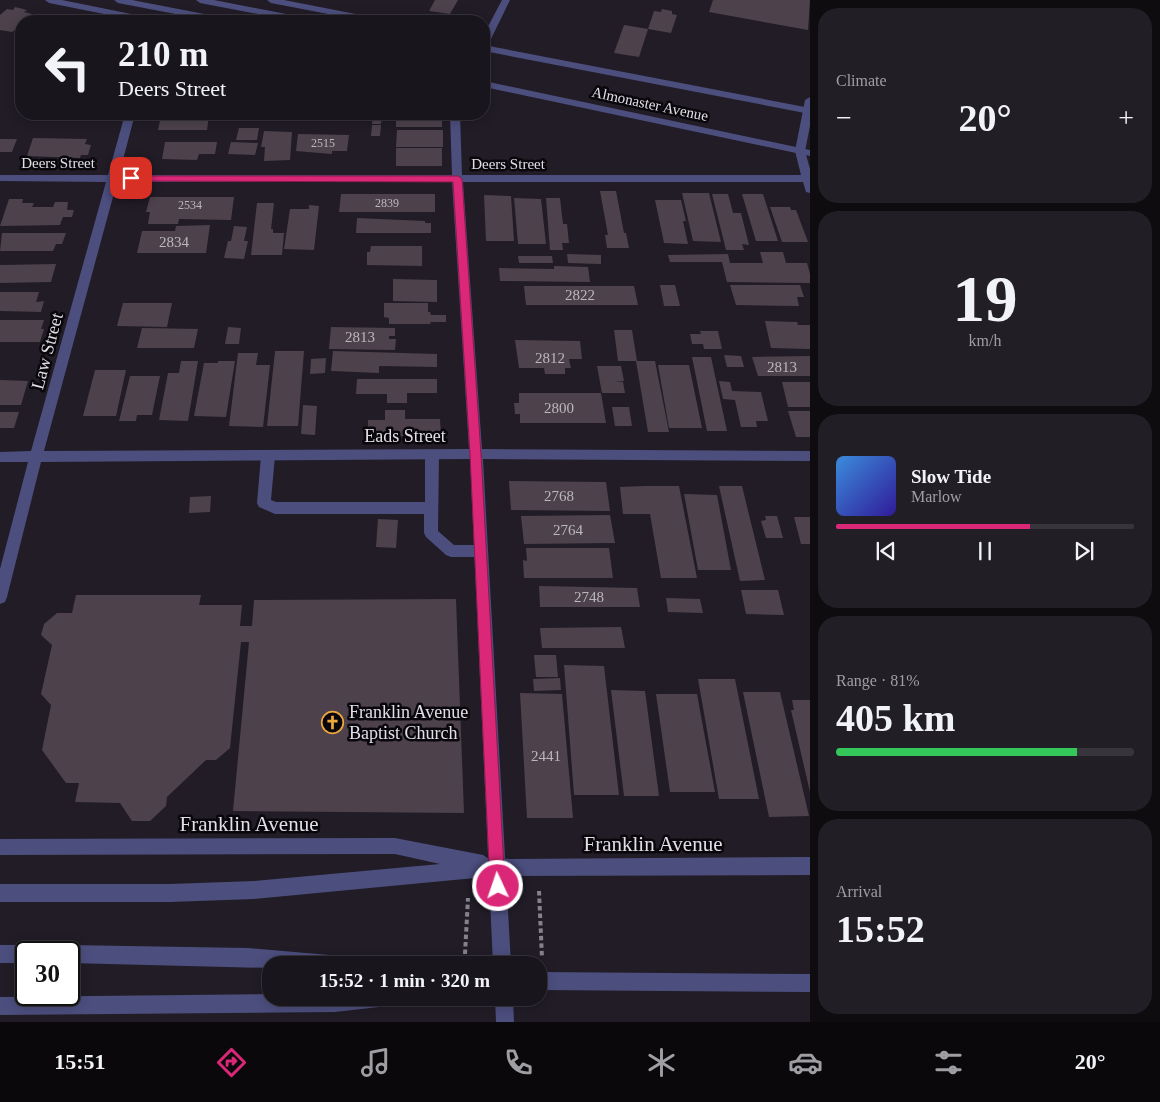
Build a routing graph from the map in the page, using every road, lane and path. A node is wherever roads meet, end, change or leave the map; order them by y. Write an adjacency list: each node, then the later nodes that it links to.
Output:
1 (49, 0): 6 (street)
2 (118, 0): 7 (street)
3 (200, 0): 8 (street)
4 (271, 0): 9 (street)
5 (506, 0): 10 (street)
6 (122, 15)
7 (194, 15)
8 (271, 15)
9 (346, 15)
10 (490, 31)
11 (490, 49): 13 (street, Almonaster Avenue)
12 (490, 85): 16 (street, Almonaster Avenue)
13 (809, 107): 16 (street)
14 (128, 120): 18 (street, Law Street)
15 (456, 120): 19 (street)
16 (805, 152): 20 (street)
17 (0, 178): 18 (street, Deers Street)
18 (112, 178): 19 (street, Deers Street); 26 (street, Law Street)
19 (458, 179): 20 (street, Deers Street); 21 (street)
20 (809, 183)
21 (476, 454): 22 (street, Eads Street); 24 (street, Eads Street); 28 (street)
22 (432, 455): 23 (street, Eads Street); 27 (street)
23 (268, 456): 26 (street, Eads Street); 27 (street)
24 (810, 456)
25 (0, 457): 26 (street, Eads Street)
26 (36, 457): 29 (street, Law Street)
27 (431, 508): 28 (street)
28 (480, 551): 31 (street)
29 (0, 598)
30 (0, 847): 31 (street, Franklin Avenue)
31 (496, 866): 32 (street, Franklin Avenue); 34 (street, Franklin Avenue); 40 (street)
32 (810, 866)
33 (539, 891): 41 (path)
34 (0, 893)
35 (468, 898): 39 (path)
36 (0, 954): 37 (street)
37 (15, 954)
38 (80, 954): 42 (street)
39 (465, 954)
40 (501, 956)
41 (541, 956)
42 (262, 958)
43 (547, 972): 44 (street)
44 (810, 984)
45 (262, 1004): 46 (street)
46 (0, 1006)
47 (504, 1006): 48 (street)
48 (505, 1022)

